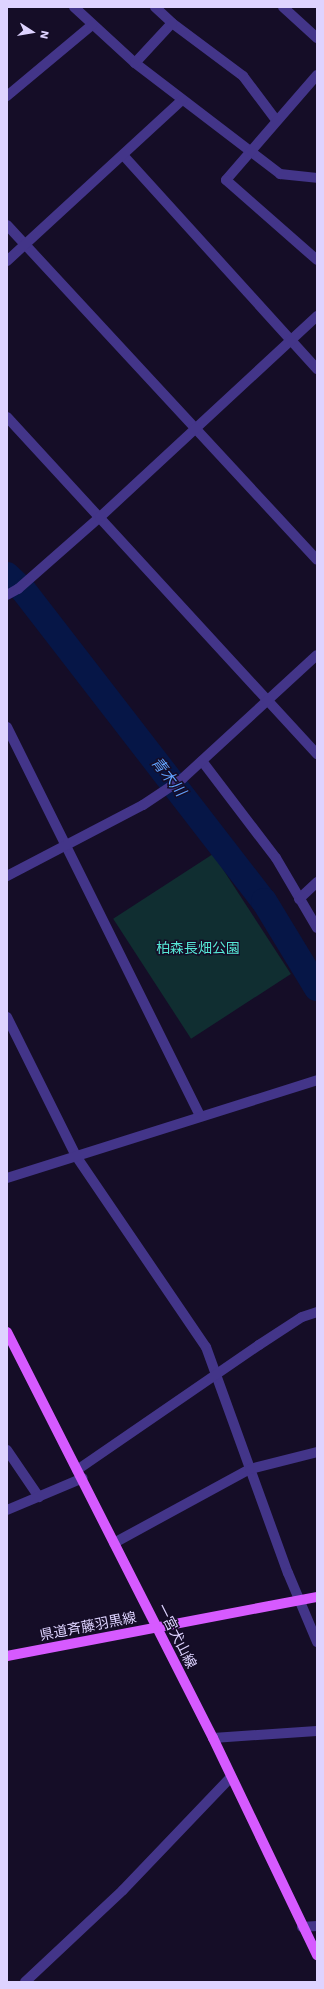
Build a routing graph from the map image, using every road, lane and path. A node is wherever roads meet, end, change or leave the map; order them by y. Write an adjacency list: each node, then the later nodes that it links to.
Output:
1 (74, 7): 5 (street)
2 (155, 7): 4 (street)
3 (283, 7): 6 (street)
4 (172, 23): 7 (street); 11 (street)
5 (92, 25): 7 (street); 9 (street)
6 (317, 38)
7 (135, 63): 10 (street)
8 (317, 75): 11 (street)
9 (7, 96)
10 (182, 100): 12 (street); 13 (street)
11 (276, 120): 12 (street)
12 (249, 150): 14 (street); 17 (street)
13 (123, 155): 16 (street); 20 (street)
14 (317, 178)
15 (7, 225): 16 (street)
16 (25, 245): 18 (street); 23 (street)
17 (317, 260)
18 (7, 261)
19 (317, 316): 20 (street)
20 (290, 340): 21 (street); 23 (street)
21 (317, 369)
22 (7, 417): 24 (street)
23 (195, 428): 24 (street); 25 (street)
24 (100, 516): 26 (street); 28 (street)
25 (317, 560)
26 (7, 595)
27 (317, 655): 28 (street)
28 (268, 701): 30 (street); 31 (street)
29 (7, 727): 32 (street)
30 (317, 754)
31 (202, 761): 32 (street); 35 (street)
32 (64, 844): 33 (street); 39 (street)
33 (7, 876)
34 (317, 882): 35 (street)
35 (299, 899): 36 (street)
36 (317, 928)
37 (7, 1018): 40 (street)
38 (317, 1080): 39 (street)
39 (200, 1115): 40 (street)
40 (76, 1156): 41 (street); 44 (street)
41 (7, 1178)
42 (317, 1312): 44 (street)
43 (7, 1332): 48 (main road, 一宮犬山線)
44 (216, 1376): 47 (street); 48 (street)
45 (7, 1450): 49 (street)
46 (317, 1452): 47 (street)
47 (250, 1469): 51 (street); 53 (street)
48 (80, 1474): 49 (street); 51 (main road, 一宮犬山線)
49 (39, 1497): 50 (street)
50 (7, 1510)
51 (114, 1543): 54 (main road, 一宮犬山線)
52 (317, 1597): 53 (main road, 県道斉藤羽黒線)
53 (300, 1599): 54 (main road, 県道斉藤羽黒線); 55 (street)
54 (156, 1626): 56 (main road, 県道斉藤羽黒線); 58 (main road, 一宮犬山線)
55 (317, 1642)
56 (7, 1656)
57 (317, 1731): 58 (street)
58 (213, 1738): 59 (main road, 一宮犬山線)
59 (231, 1777): 61 (main road, 一宮犬山線); 63 (street)
60 (317, 1926): 61 (street)
61 (302, 1927): 62 (main road, 一宮犬山線)
62 (317, 1955)
63 (25, 1982)

